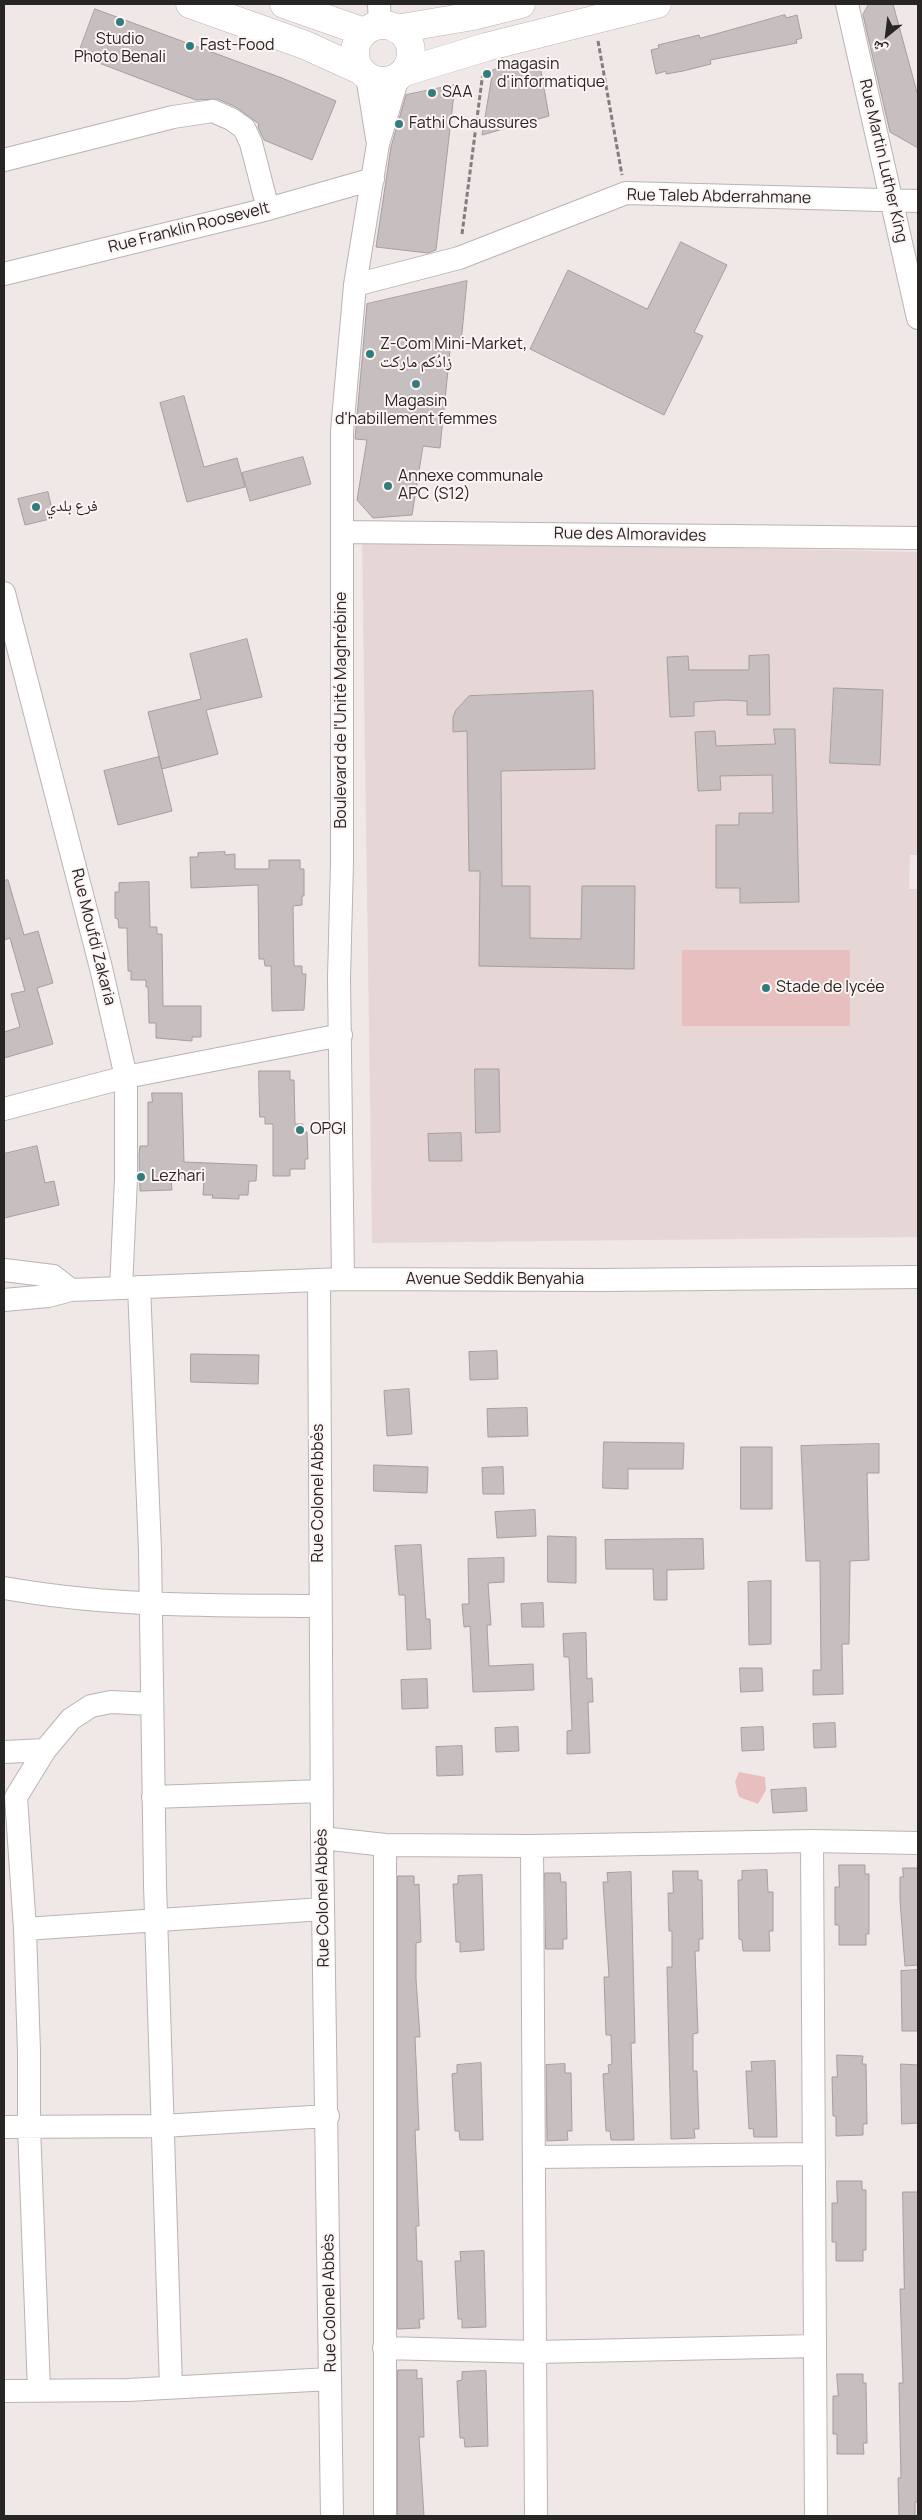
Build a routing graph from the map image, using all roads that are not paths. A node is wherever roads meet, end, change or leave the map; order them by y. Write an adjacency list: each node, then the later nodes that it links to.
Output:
1 (190, 4): 7 (main road)
2 (284, 4): 6 (main road)
3 (521, 4): 6 (main road)
4 (657, 4): 8 (main road)
5 (847, 4): 12 (street, Rue Martin Luther King)
6 (380, 22): 7 (main road); 8 (main road)
7 (363, 73): 8 (main road); 9 (street, Boulevard de l'Unité Maghrébine)
8 (401, 74): 9 (street, Boulevard de l'Unité Maghrébine)
9 (378, 144): 11 (street, Boulevard de l'Unité Maghrébine)
10 (4, 160): 14 (street)
11 (373, 179): 14 (street, Rue Franklin Roosevelt); 16 (street, Boulevard de l'Unité Maghrébine)
12 (892, 201): 13 (street, Rue Taleb Abderrahmane); 16 (street, Rue Taleb Abderrahmane); 17 (street, Rue Martin Luther King)
13 (918, 201)
14 (268, 209): 15 (street, Rue Franklin Roosevelt)
15 (4, 274)
16 (356, 285): 18 (street, Boulevard de l'Unité Maghrébine)
17 (918, 318)
18 (342, 532): 19 (street, Rue des Almoravides); 21 (street, Boulevard de l'Unité Maghrébine)
19 (918, 538)
20 (4, 599): 22 (street, Rue Moufdi Zakaria)
21 (341, 1035): 22 (street); 26 (street, Boulevard de l'Unité Maghrébine)
22 (126, 1078): 23 (street); 28 (street, Rue Moufdi Zakaria)
23 (4, 1109)
24 (4, 1270): 29 (street)
25 (918, 1277): 26 (street, Avenue Seddik Benyahia)
26 (343, 1279): 27 (street, Avenue Seddik Benyahia)
27 (318, 1280): 28 (street, Avenue Seddik Benyahia); 33 (street, Rue Colonel Abbès)
28 (130, 1287): 29 (street, Avenue Seddik Benyahia); 32 (street, Rue Moufdi Zakaria)
29 (71, 1290): 30 (street, Avenue Seddik Benyahia)
30 (4, 1300)
31 (4, 1588): 32 (street)
32 (152, 1605): 33 (street); 34 (street, Rue Moufdi Zakaria)
33 (320, 1606): 37 (street, Rue Colonel Abbès)
34 (152, 1704): 35 (street); 38 (street, Rue Moufdi Zakaria)
35 (45, 1750): 36 (street); 39 (street)
36 (4, 1752)
37 (322, 1791): 38 (street); 40 (street, Rue Colonel Abbès)
38 (153, 1797): 46 (street, Rue Moufdi Zakaria)
39 (10, 1804): 47 (street)
40 (322, 1838): 43 (street); 45 (street, Rue Colonel Abbès)
41 (812, 1841): 42 (street); 44 (street); 52 (street)
42 (918, 1843)
43 (386, 1846): 44 (street); 55 (street)
44 (532, 1846): 53 (street)
45 (323, 1909): 46 (street); 48 (street, Rue Colonel Abbès)
46 (156, 1920): 47 (street); 50 (street, Rue Moufdi Zakaria)
47 (25, 1929): 49 (street)
48 (328, 2116): 50 (street); 57 (street, Rue Colonel Abbès)
49 (29, 2126): 50 (street); 51 (street); 59 (street)
50 (163, 2126): 58 (street, Rue Moufdi Zakaria)
51 (4, 2127)
52 (813, 2154): 53 (street); 54 (street)
53 (535, 2157): 56 (street)
54 (815, 2346): 56 (street); 64 (street)
55 (384, 2348): 56 (street); 62 (street)
56 (536, 2352): 63 (street)
57 (330, 2379): 58 (street); 61 (street, Rue Colonel Abbès)
58 (171, 2388): 59 (street)
59 (39, 2390): 60 (street)
60 (4, 2391)
61 (332, 2516)
62 (385, 2516)
63 (536, 2516)
64 (816, 2516)

